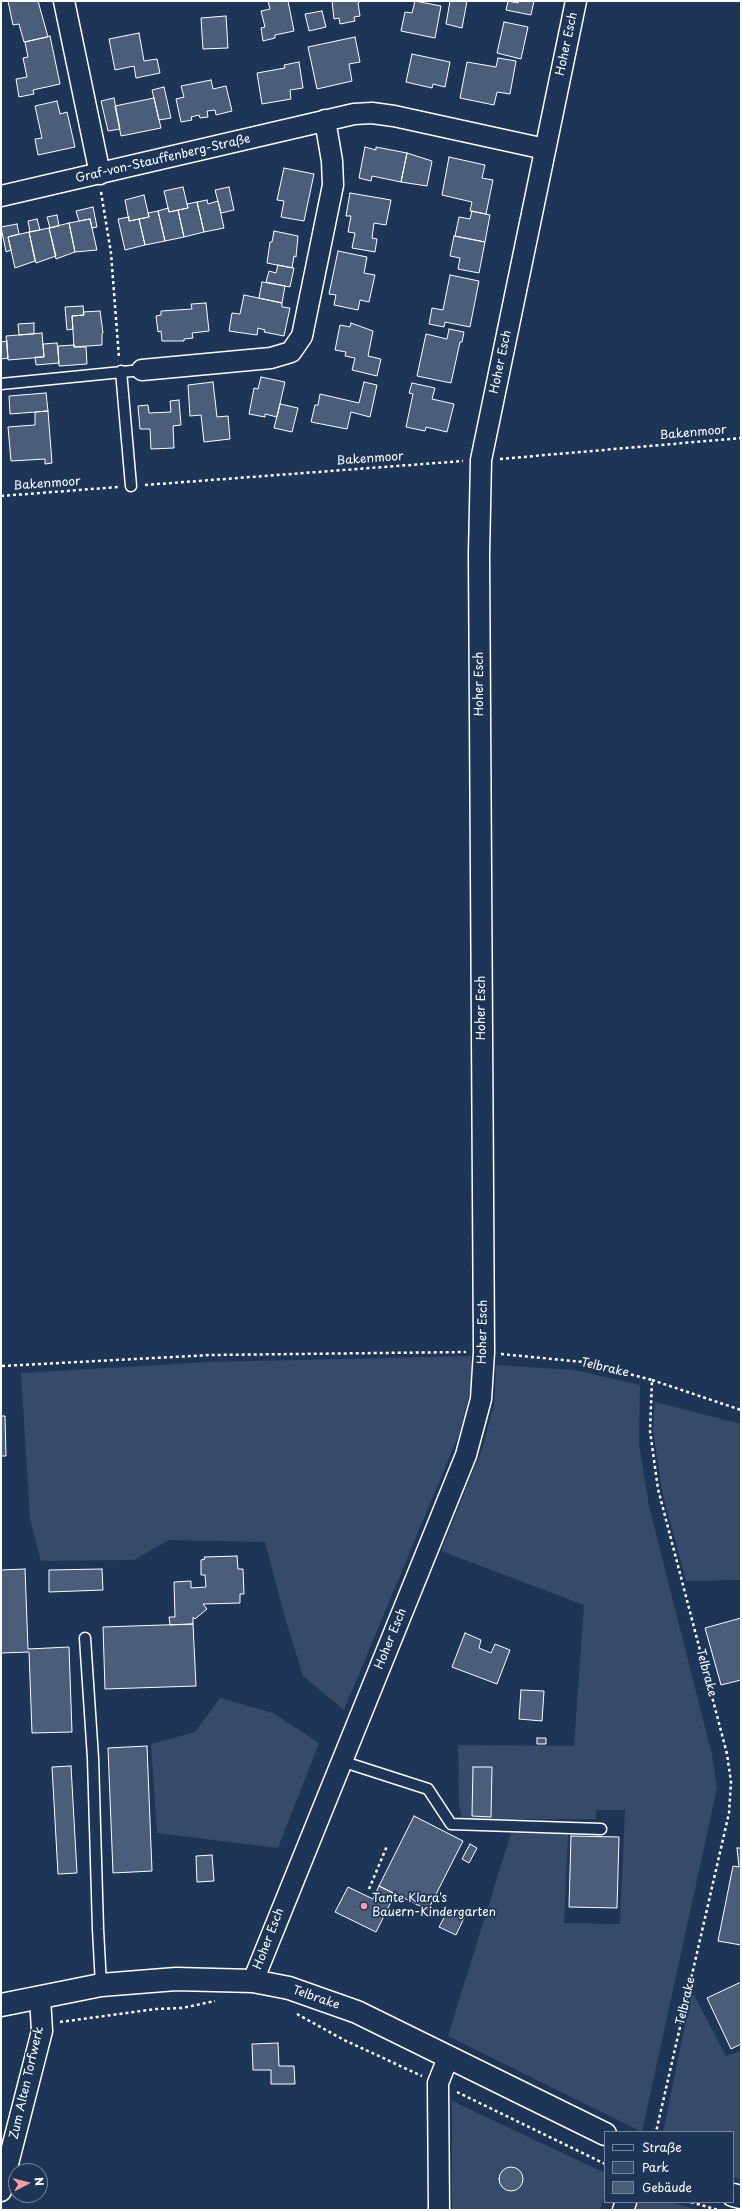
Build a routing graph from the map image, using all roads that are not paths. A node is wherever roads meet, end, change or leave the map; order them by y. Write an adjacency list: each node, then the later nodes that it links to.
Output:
1 (64, 1): 5 (street)
2 (576, 1): 4 (street, Hoher Esch)
3 (325, 120): 4 (street, Graf-von-Stauffenberg-Straße); 5 (street, Graf-von-Stauffenberg-Straße); 7 (street)
4 (545, 149): 12 (street, Hoher Esch)
5 (100, 174): 6 (street, Graf-von-Stauffenberg-Straße)
6 (1, 196)
7 (142, 370): 8 (lane)
8 (121, 371): 9 (lane); 10 (lane)
9 (1, 384)
10 (131, 486)
11 (85, 1638): 15 (lane)
12 (341, 1761): 13 (lane); 14 (street, Hoher Esch)
13 (601, 1829)
14 (253, 1980): 15 (street, Telbrake); 18 (street, Telbrake)
15 (101, 1985): 17 (street, Telbrake)
16 (1, 2005): 17 (street, Telbrake)
17 (41, 2008): 20 (street, Zum Alten Torfwerk)
18 (448, 2058): 19 (street, Telbrake); 21 (street)
19 (604, 2134)
20 (1, 2190)
21 (439, 2210)

